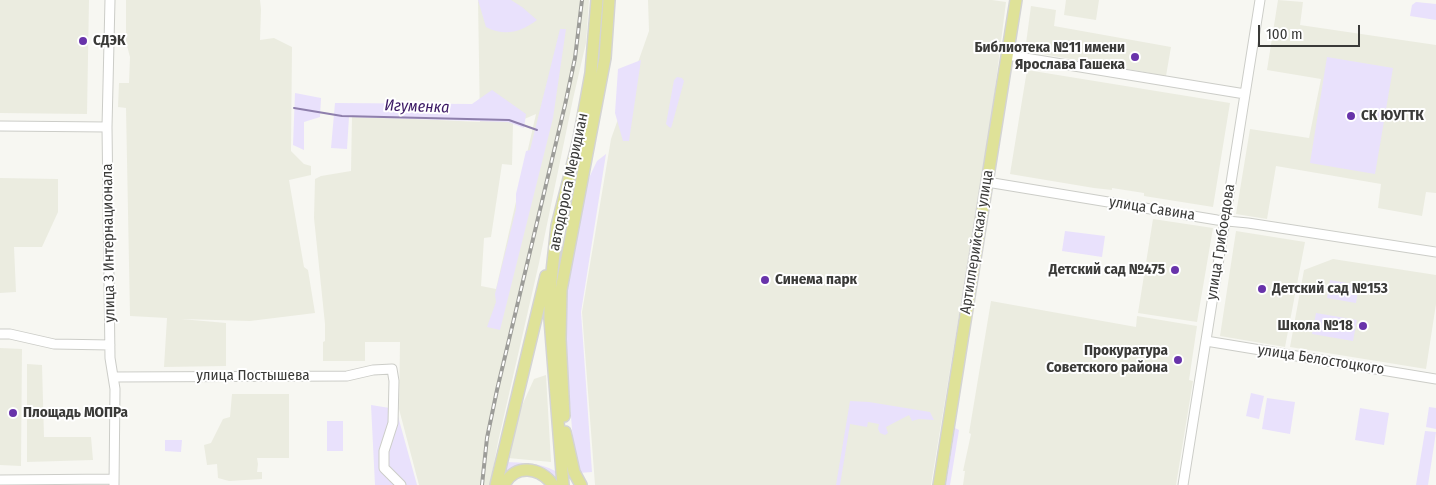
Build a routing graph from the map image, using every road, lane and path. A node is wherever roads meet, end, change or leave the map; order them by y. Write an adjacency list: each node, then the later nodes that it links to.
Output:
1 (110, 0): 9 (street, улица 3 Интернационала)
2 (597, 0): 12 (main road, автодорога Меридиан)
3 (609, 0): 19 (main road, автодорога Меридиан)
4 (1016, 0): 6 (main road, Артиллерийская улица)
5 (1260, 0): 7 (street, улица Грибоедова)
6 (1007, 55): 7 (street); 10 (main road, Артиллерийская улица)
7 (1245, 94): 11 (street, улица Грибоедова)
8 (0, 126): 9 (street)
9 (108, 127): 16 (street, улица 3 Интернационала)
10 (987, 182): 11 (street, улица Савина); 29 (main road, Артиллерийская улица)
11 (1225, 220): 13 (street, улица Савина); 15 (street, улица Грибоедова)
12 (557, 226): 23 (main road); 26 (main road, автодорога Меридиан)
13 (1436, 252)
14 (0, 334): 16 (street)
15 (1206, 341): 18 (street, улица Белостоцкого); 30 (street, улица Грибоедова)
16 (110, 345): 17 (street, улица 3 Интернационала)
17 (113, 377): 21 (street, улица 3 Интернационала); 22 (street, улица Постышева)
18 (1436, 379)
19 (566, 432): 27 (main road, автодорога Меридиан); 28 (main road)
20 (0, 480): 21 (street)
21 (114, 482)
22 (401, 485)
23 (496, 485)
24 (504, 485): 25 (main road)
25 (553, 485)
26 (563, 485)
27 (570, 485)
28 (581, 485)
29 (939, 485)
30 (1183, 485)

